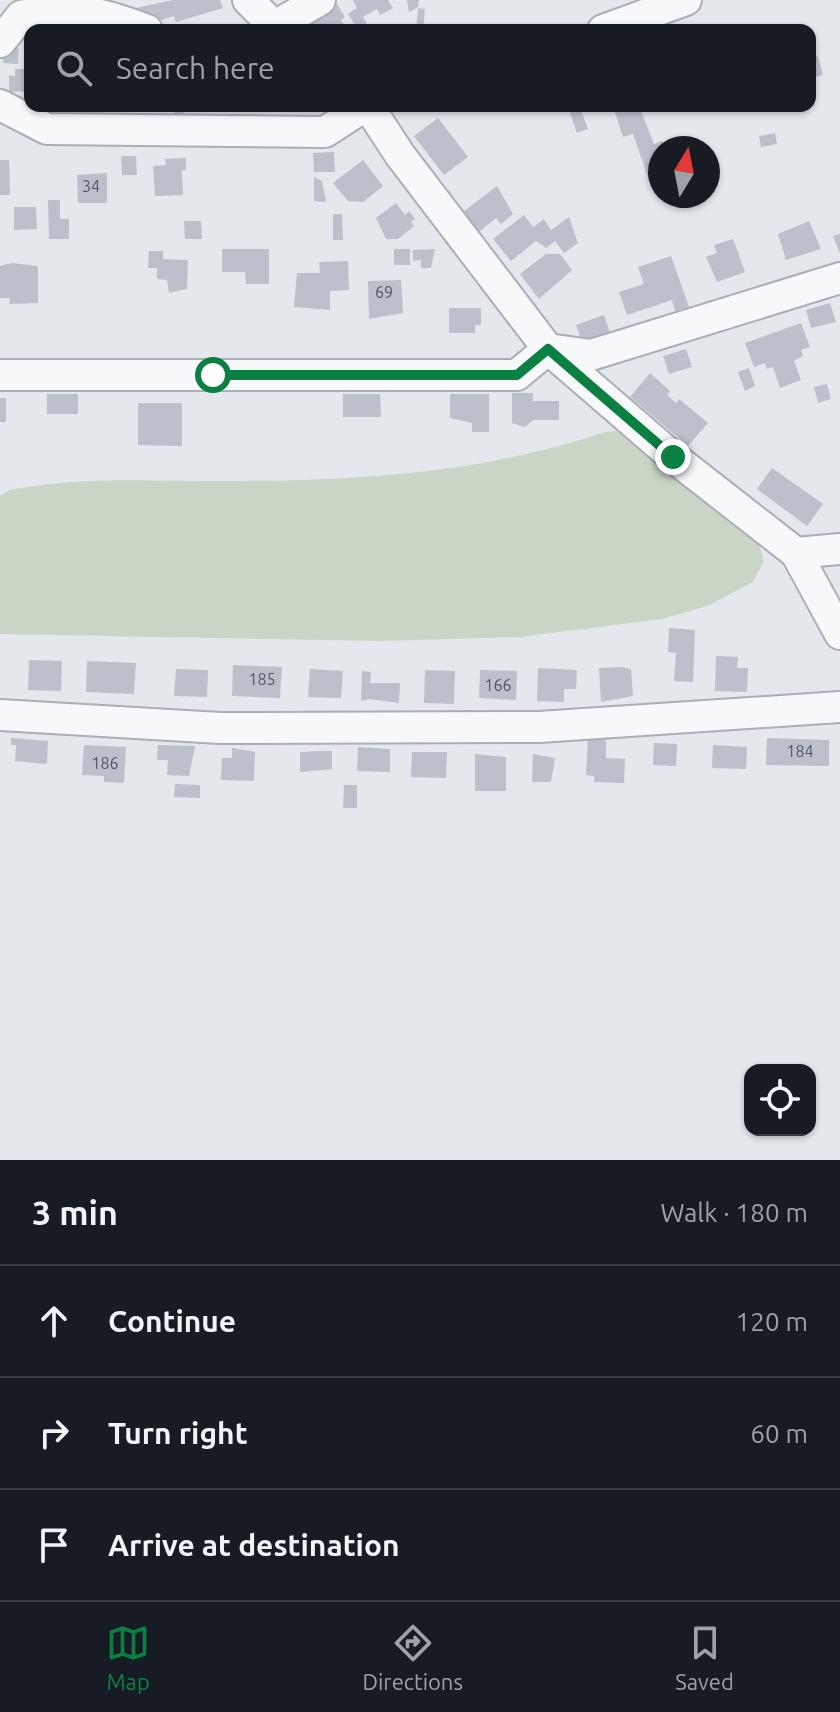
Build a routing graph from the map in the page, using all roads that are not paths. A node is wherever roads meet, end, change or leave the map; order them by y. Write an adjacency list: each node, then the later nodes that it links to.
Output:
1 (248, 0): 6 (street)
2 (320, 0): 7 (street)
3 (686, 0): 8 (street)
4 (106, 7): 5 (street); 9 (street)
5 (136, 24)
6 (270, 24)
7 (282, 24)
8 (620, 24)
9 (0, 42)
10 (0, 105): 11 (street)
11 (357, 112)
12 (371, 112): 14 (street)
13 (840, 278): 14 (street)
14 (548, 349): 15 (street); 17 (street)
15 (0, 375)
16 (840, 549): 17 (street)
17 (796, 553): 18 (street)
18 (840, 634)
19 (840, 707): 20 (street)
20 (0, 715)

